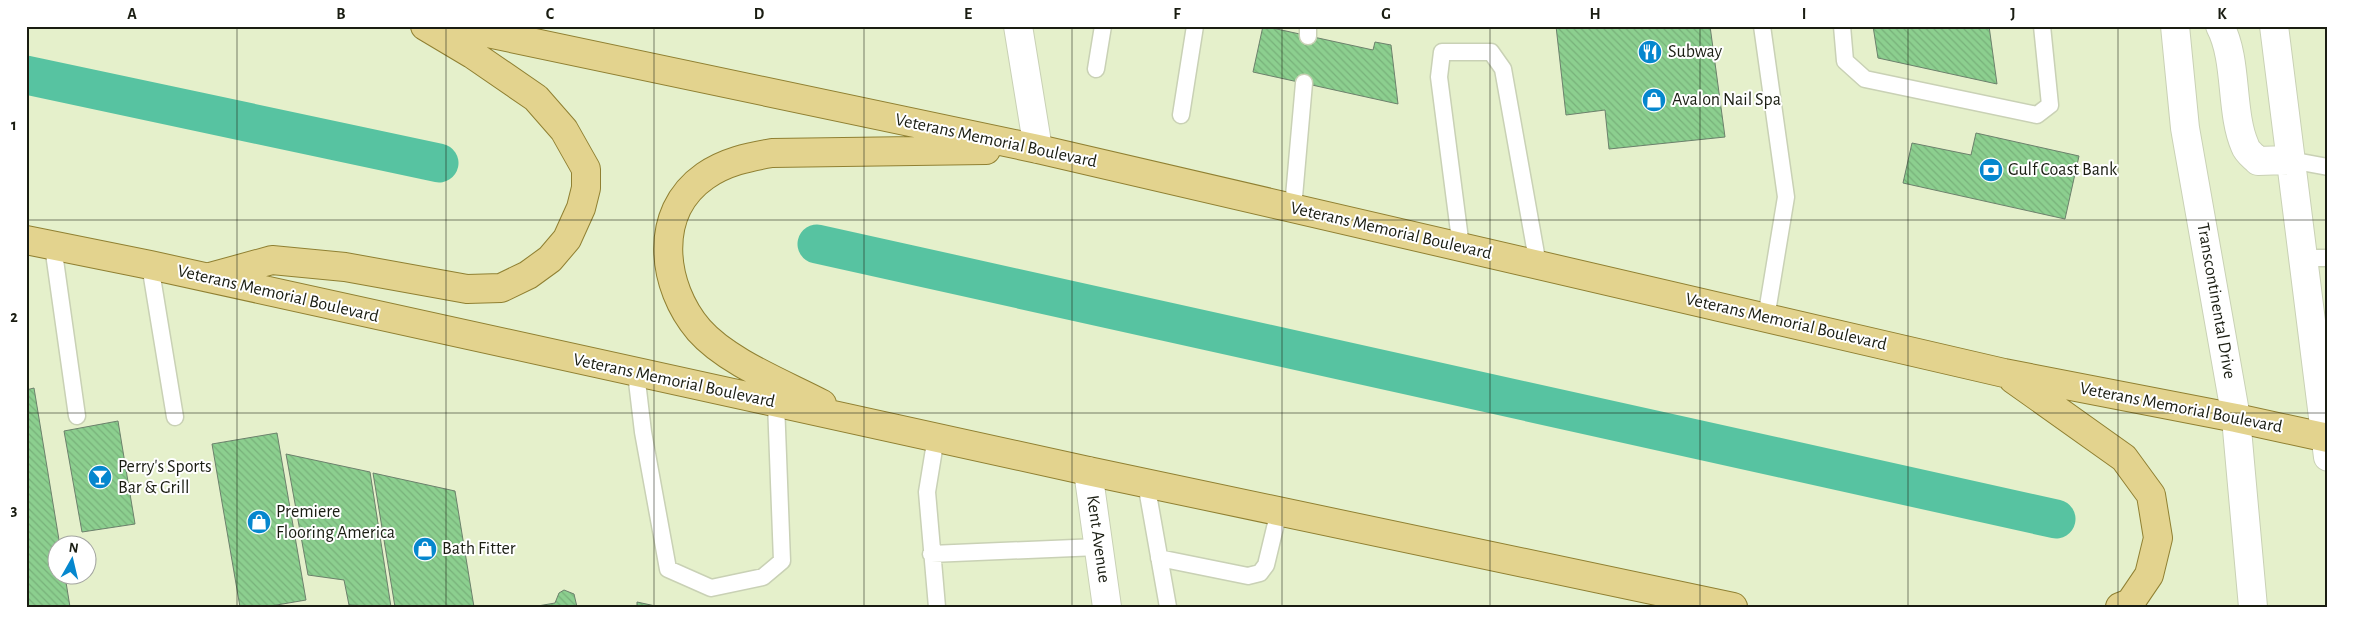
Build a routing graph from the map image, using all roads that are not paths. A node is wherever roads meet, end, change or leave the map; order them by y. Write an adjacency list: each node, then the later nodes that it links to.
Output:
1 (425, 26): 25 (main road)
2 (454, 26): 15 (main road, Veterans Memorial Boulevard)
3 (1018, 26): 15 (street)
4 (1103, 26): 12 (lane)
5 (1195, 26): 14 (lane)
6 (1762, 26): 26 (lane)
7 (1842, 26): 8 (lane)
8 (2042, 26)
9 (2175, 26): 32 (street, Transcontinental Drive)
10 (2220, 26): 16 (street)
11 (2274, 26): 16 (street)
12 (1096, 69)
13 (1304, 83): 18 (lane)
14 (1181, 115)
15 (1038, 149): 18 (main road, Veterans Memorial Boulevard); 33 (main road)
16 (2290, 160): 17 (lane); 22 (street)
17 (2328, 167)
18 (1293, 208): 21 (main road, Veterans Memorial Boulevard)
19 (26, 240): 20 (main road, Veterans Memorial Boulevard)
20 (53, 246): 23 (main road, Veterans Memorial Boulevard); 30 (lane)
21 (1461, 247): 24 (main road, Veterans Memorial Boulevard); 24 (lane)
22 (2315, 258): 35 (street)
23 (150, 265): 25 (main road, Veterans Memorial Boulevard); 31 (lane)
24 (1538, 265): 26 (main road, Veterans Memorial Boulevard)
25 (206, 278): 27 (main road, Veterans Memorial Boulevard)
26 (1766, 318): 28 (main road, Veterans Memorial Boulevard)
27 (636, 373): 29 (main road, Veterans Memorial Boulevard); 29 (lane)
28 (2004, 373): 32 (main road, Veterans Memorial Boulevard); 46 (main road)
29 (776, 403): 33 (main road, Veterans Memorial Boulevard)
30 (77, 416)
31 (175, 417)
32 (2236, 418): 35 (main road, Veterans Memorial Boulevard); 47 (street, Transcontinental Drive)
33 (852, 420): 34 (main road, Veterans Memorial Boulevard)
34 (936, 438): 36 (main road, Veterans Memorial Boulevard); 40 (lane)
35 (2327, 444)
36 (1088, 471): 37 (main road, Veterans Memorial Boulevard); 39 (street, Kent Avenue)
37 (1146, 483): 38 (main road, Veterans Memorial Boulevard); 41 (lane)
38 (1279, 511): 41 (lane); 45 (main road, Veterans Memorial Boulevard)
39 (1098, 546): 40 (lane); 43 (street, Kent Avenue)
40 (931, 554): 42 (lane)
41 (1159, 558): 44 (lane)
42 (937, 607)
43 (1107, 607)
44 (1168, 607)
45 (1733, 607)
46 (2120, 607)
47 (2253, 607)

